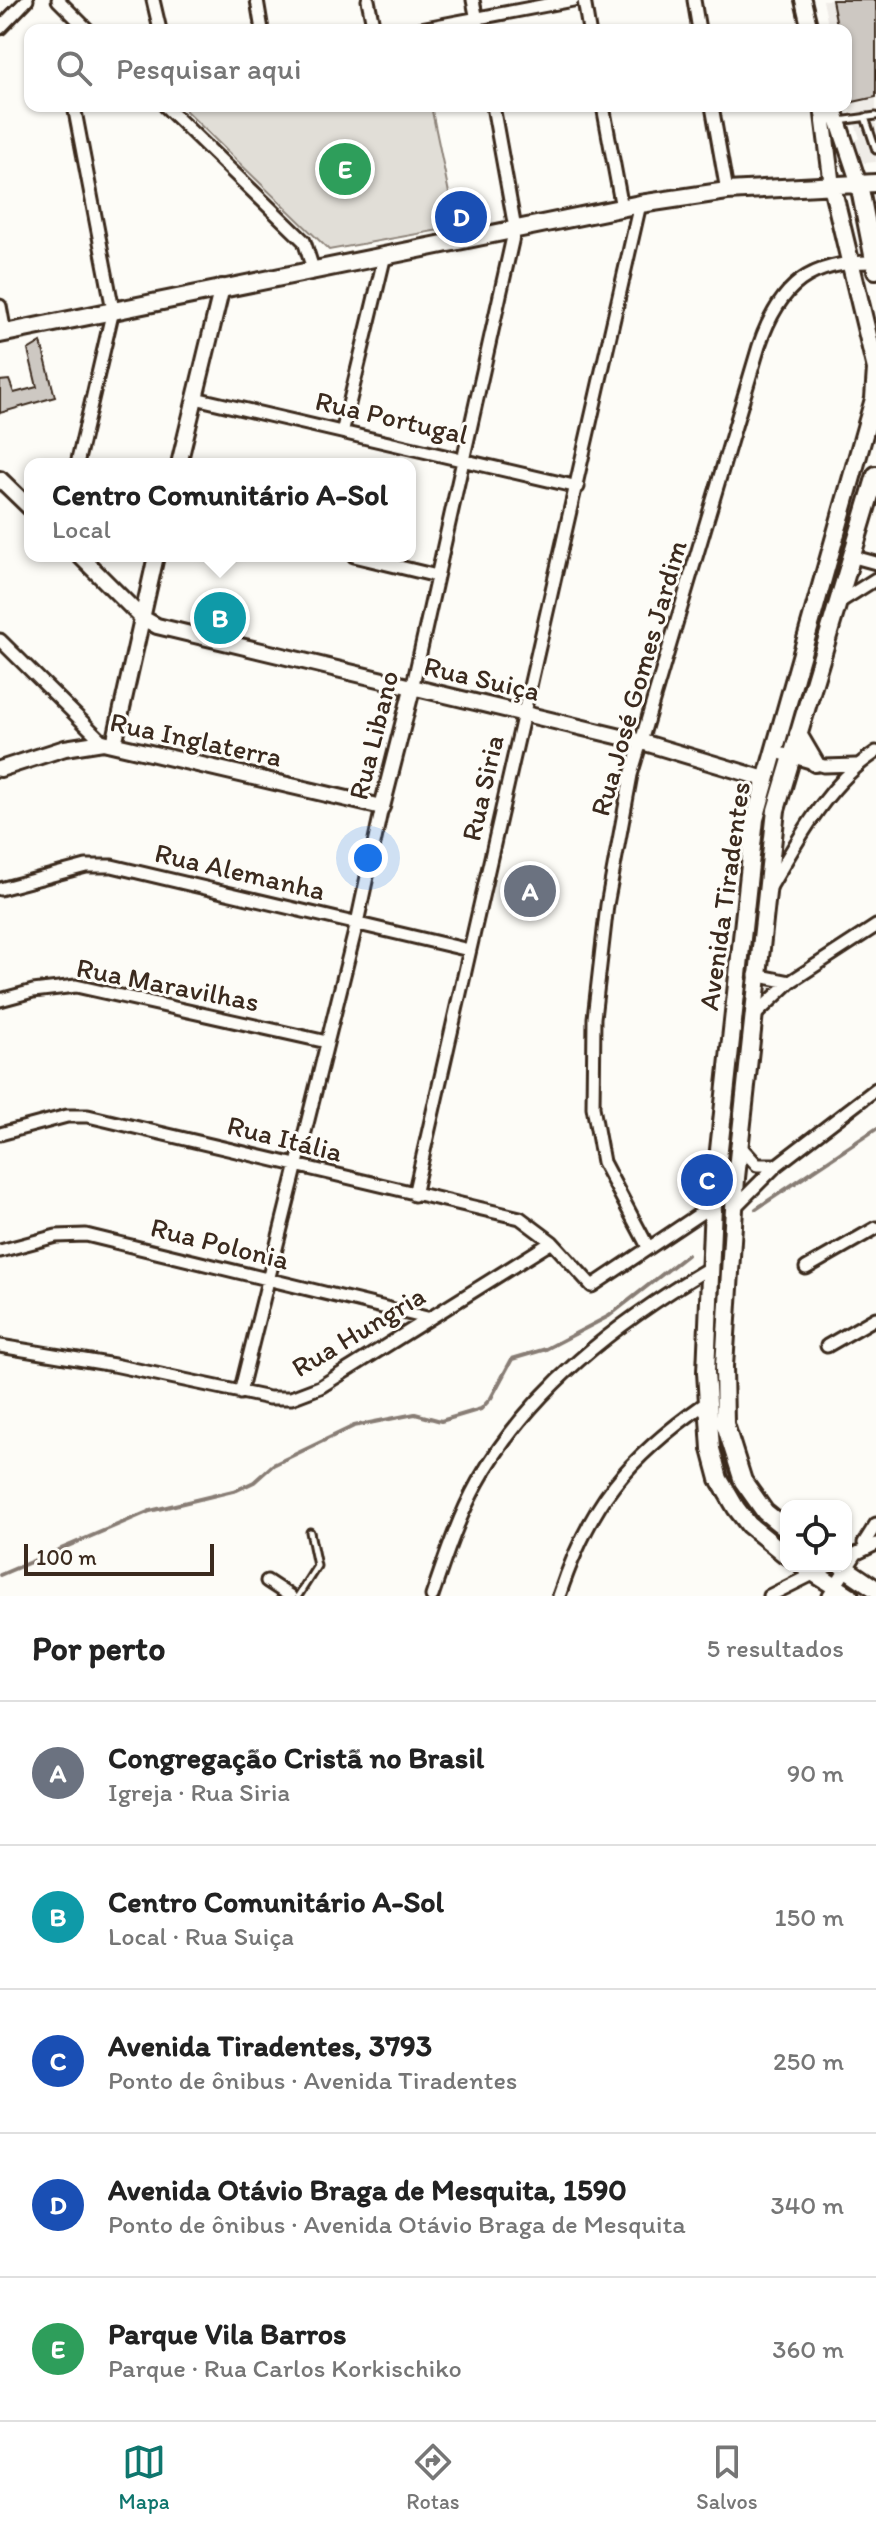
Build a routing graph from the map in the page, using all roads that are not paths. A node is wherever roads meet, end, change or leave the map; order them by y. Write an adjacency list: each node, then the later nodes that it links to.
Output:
1 (27, 0): 19 (street)
2 (58, 0): 11 (street)
3 (153, 0): 12 (street)
4 (257, 0): 13 (street)
5 (368, 0): 14 (street)
6 (473, 0): 15 (street)
7 (573, 0): 15 (street)
8 (584, 0): 16 (street)
9 (694, 0): 17 (street)
10 (803, 0): 18 (street)
11 (80, 24)
12 (159, 24)
13 (261, 24)
14 (373, 24)
15 (478, 24)
16 (588, 24)
17 (698, 24)
18 (809, 24)
19 (0, 28)
20 (75, 112): 45 (street)
21 (171, 112): 31 (street)
22 (179, 112): 31 (street)
23 (494, 112): 38 (street)
24 (604, 112): 37 (street)
25 (713, 112): 35 (street)
26 (823, 112): 34 (street)
27 (835, 112): 30 (street)
28 (876, 116): 29 (lane)
29 (865, 117): 30 (lane); 32 (lane)
30 (838, 122): 33 (street)
31 (182, 123): 42 (street)
32 (876, 150)
33 (868, 184): 34 (main road); 41 (main road)
34 (832, 186): 35 (main road); 40 (main road, Avenida Tiradentes)
35 (727, 191): 36 (main road)
36 (640, 204): 37 (main road); 54 (street, Rua Siria)
37 (622, 208): 38 (main road)
38 (515, 228): 39 (main road); 51 (street, Rua Libano)
39 (385, 255): 42 (main road); 48 (street)
40 (850, 262): 41 (street, Rua José Gomes Jardim); 70 (street, Rua José Gomes Jardim); 72 (main road, Avenida Tiradentes)
41 (875, 264)
42 (313, 269): 43 (main road)
43 (222, 287): 45 (main road); 47 (street)
44 (0, 306): 46 (street)
45 (113, 310): 46 (main road); 49 (street)
46 (2, 333)
47 (195, 398): 48 (street, Rua Portugal); 50 (street)
48 (343, 429): 51 (street, Rua Portugal)
49 (78, 458)
50 (180, 458)
51 (465, 459): 54 (street, Rua Portugal); 61 (street, Rua Libano)
52 (876, 475): 56 (main road, Avenida Tiradentes)
53 (0, 479): 55 (street)
54 (578, 487): 68 (street, Rua Siria)
55 (24, 502)
56 (854, 557): 60 (street); 63 (main road, Avenida Tiradentes)
57 (86, 562): 64 (street)
58 (155, 562): 64 (street)
59 (379, 562): 61 (street)
60 (876, 563)
61 (437, 576): 67 (street, Rua Libano)
62 (876, 579): 63 (street)
63 (841, 601): 69 (main road, Avenida Tiradentes)
64 (141, 617): 67 (street, Rua Suiça); 71 (street)
65 (0, 640): 66 (street)
66 (6, 654): 71 (street)
67 (412, 689): 68 (street, Rua Suiça); 79 (street, Rua Libano)
68 (524, 714): 70 (street, Rua Suiça); 84 (street, Rua Siria)
69 (798, 734): 74 (main road, Avenida Tiradentes); 75 (main road)
70 (642, 742): 78 (street, Rua Suiça); 100 (street, Rua José Gomes Jardim)
71 (109, 743): 77 (street, Rua Inglaterra); 79 (street, Rua Inglaterra)
72 (773, 751): 74 (street); 78 (main road, Avenida Tiradentes)
73 (876, 752): 76 (street)
74 (791, 756): 75 (street); 81 (main road, Avenida Tiradentes)
75 (815, 763): 76 (street)
76 (856, 765): 81 (street)
77 (0, 769)
78 (765, 779): 96 (main road, Avenida Tiradentes)
79 (382, 807): 82 (street, Rua Libano)
80 (0, 889): 82 (street, Rua Alemanha)
81 (766, 894): 85 (main road, Avenida Tiradentes)
82 (357, 923): 84 (street, Rua Alemanha); 89 (street, Rua Libano)
83 (876, 926): 86 (street)
84 (469, 950): 95 (street, Rua Siria)
85 (755, 975): 86 (street); 88 (main road, Avenida Tiradentes)
86 (790, 982): 88 (street)
87 (0, 1000): 89 (street, Rua Maravilhas)
88 (752, 1018): 92 (main road, Avenida Tiradentes)
89 (327, 1042): 93 (street, Rua Libano)
90 (876, 1089): 94 (street)
91 (0, 1134): 93 (street, Rua Itália)
92 (739, 1145): 94 (street); 97 (main road, Avenida Tiradentes)
93 (295, 1165): 95 (street, Rua Itália); 104 (street, Rua Libano)
94 (777, 1165): 97 (street)
95 (414, 1195): 99 (street, Rua Itália)
96 (713, 1205): 100 (street); 102 (main road, Avenida Tiradentes)
97 (734, 1208): 111 (main road, Avenida Tiradentes)
98 (876, 1228): 103 (street)
99 (552, 1242): 100 (street); 105 (street, Rua Hungria)
100 (648, 1247)
101 (0, 1251): 104 (street, Rua Polonia)
102 (709, 1268): 110 (main road, Avenida Tiradentes); 126 (street)
103 (806, 1268)
104 (267, 1280): 105 (street, Rua Polonia); 109 (street, Rua Libano)
105 (427, 1318): 109 (street, Rua Hungria)
106 (876, 1318): 108 (street)
107 (0, 1346): 109 (street, Rua Hungria)
108 (827, 1346)
109 (240, 1393)
110 (706, 1403): 115 (main road, Avenida Tiradentes); 127 (street)
111 (780, 1524)
112 (876, 1524): 114 (street)
113 (310, 1532): 125 (lane)
114 (870, 1544): 116 (street)
115 (780, 1550)
116 (852, 1559)
117 (852, 1566): 122 (main road)
118 (808, 1572): 128 (street)
119 (819, 1572): 123 (main road)
120 (845, 1572): 123 (street)
121 (267, 1581): 124 (street)
122 (876, 1589)
123 (838, 1593)
124 (290, 1596)
125 (298, 1596)
126 (432, 1596)
127 (559, 1596)
128 (769, 1596)

